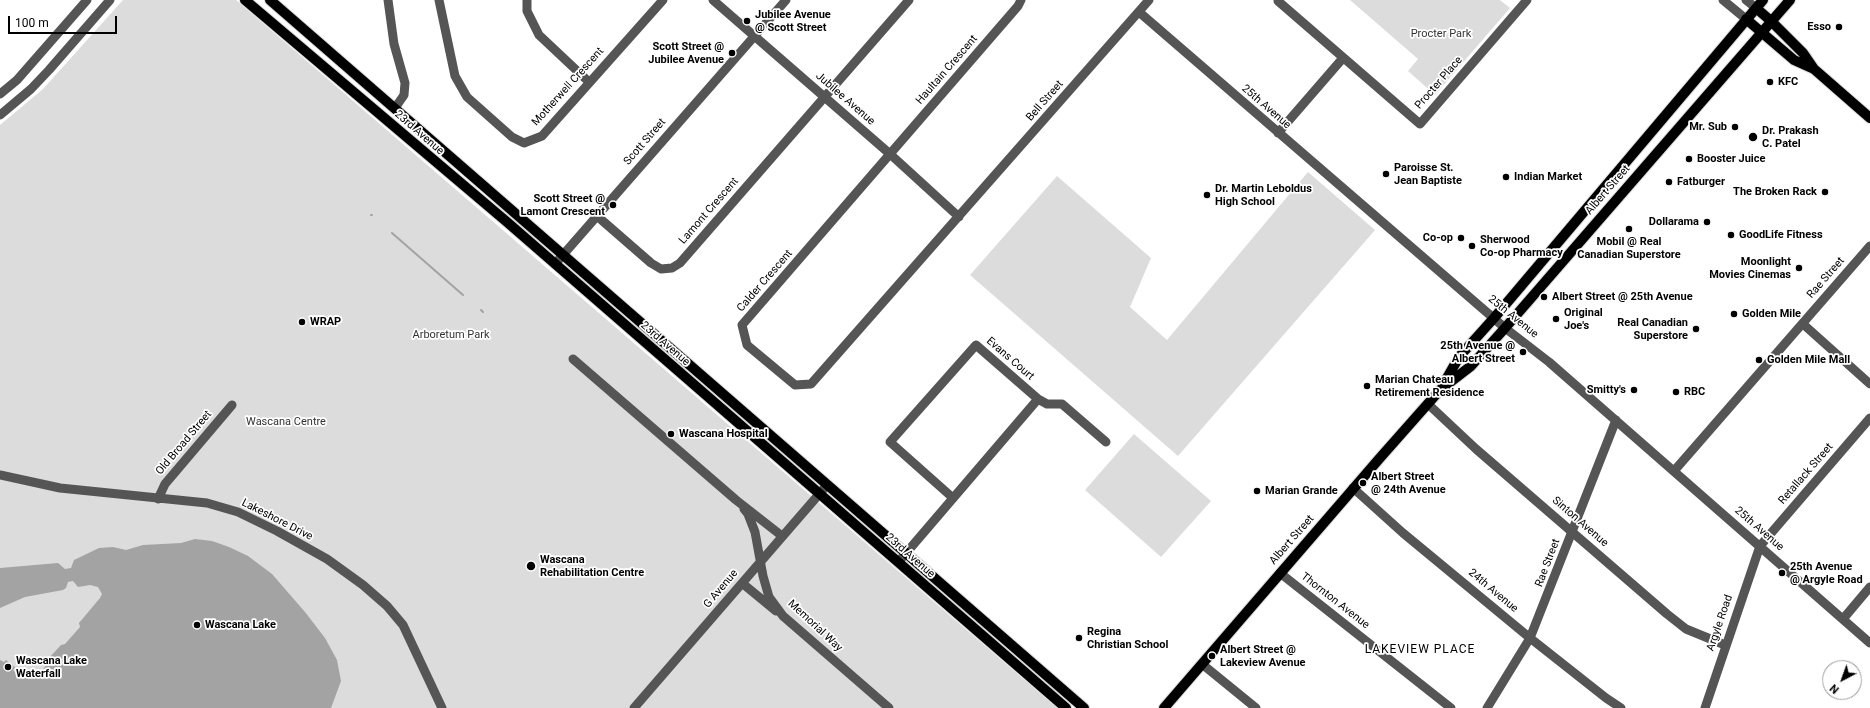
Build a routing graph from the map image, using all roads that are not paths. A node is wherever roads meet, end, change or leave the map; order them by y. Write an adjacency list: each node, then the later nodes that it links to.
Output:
1 (87, 0): 29 (street)
2 (110, 0): 32 (street)
3 (245, 0): 40 (main road, 23rd Avenue)
4 (270, 0): 31 (main road, 23rd Avenue)
5 (388, 0): 31 (street)
6 (440, 0): 28 (street, Motherwell Crescent)
7 (526, 0): 28 (street)
8 (663, 0): 28 (street, Motherwell Crescent)
9 (713, 0): 25 (street, Jubilee Avenue)
10 (786, 0): 25 (street, Scott Street)
11 (909, 0): 30 (street)
12 (1021, 0): 35 (street, Haultain Crescent)
13 (1149, 0): 21 (street, Bell Street)
14 (1279, 0): 26 (street, Procter Place)
15 (1528, 0): 26 (street, Procter Place)
16 (1723, 0): 22 (street)
17 (1746, 0): 20 (street)
18 (1763, 0): 20 (main road, Albert Street)
19 (1790, 0): 23 (main road, Albert Street)
20 (1756, 8): 22 (main road, Albert Street); 23 (main road)
21 (1139, 12): 34 (street, 25th Avenue); 37 (street, Bell Street)
22 (1746, 19): 24 (main road); 41 (main road, Albert Street)
23 (1772, 21): 24 (main road, Albert Street); 27 (main road)
24 (1762, 32): 27 (main road); 43 (main road, Albert Street)
25 (754, 35): 30 (street, Jubilee Avenue); 36 (street, Scott Street)
26 (1343, 58): 34 (street)
27 (1814, 69): 33 (main road)
28 (589, 82)
29 (0, 94)
30 (824, 96): 35 (street, Jubilee Avenue); 36 (street, Lamont Crescent)
31 (395, 108): 39 (main road, 23rd Avenue)
32 (0, 115)
33 (1870, 118)
34 (1278, 133): 41 (street, 25th Avenue)
35 (890, 154): 37 (street, Jubilee Avenue); 37 (street, Calder Crescent)
36 (597, 216): 39 (street, Scott Street)
37 (959, 217)
38 (1870, 246): 42 (street, Rae Street)
39 (562, 255): 40 (street, Scott Street); 55 (main road, 23rd Avenue)
40 (554, 264): 57 (main road, 23rd Avenue)
41 (1494, 318): 43 (street, 25th Avenue); 46 (main road, Albert Street)
42 (1803, 324): 45 (street); 53 (street, Rae Street)
43 (1505, 328): 46 (main road, Albert Street); 51 (street, 25th Avenue)
44 (573, 359): 60 (street, Memorial Way)
45 (1870, 384)
46 (1440, 390): 48 (main road, Albert Street)
47 (1038, 399): 52 (street); 58 (street); 58 (street, Evans Court)
48 (1428, 404): 56 (main road, Albert Street); 61 (street, Sinton Avenue)
49 (232, 405): 59 (street, Old Broad Street)
50 (1870, 418): 63 (street, Retallack Street)
51 (1616, 420): 53 (street, 25th Avenue); 61 (street, Rae Street)
52 (1106, 442)
53 (1674, 471): 63 (street, 25th Avenue)
54 (0, 475): 59 (street, Lakeshore Drive)
55 (827, 485): 57 (street, G Avenue); 64 (main road, 23rd Avenue)
56 (1353, 488): 67 (main road, Albert Street); 72 (street, 24th Avenue)
57 (819, 494): 62 (street, G Avenue); 66 (main road, 23rd Avenue)
58 (954, 498): 64 (street)
59 (158, 499): 76 (street, Lakeshore Drive)
60 (736, 500): 62 (street, Memorial Way); 65 (street, Memorial Way)
61 (1573, 531): 72 (street, Rae Street); 74 (street, Sinton Avenue)
62 (782, 536): 65 (street, G Avenue)
63 (1760, 546): 71 (street, 25th Avenue); 74 (street, Argyle Road)
64 (906, 553): 66 (street); 80 (main road, 23rd Avenue)
65 (760, 562): 68 (street, G Avenue); 70 (street, Memorial Way)
66 (898, 562): 79 (main road, 23rd Avenue)
67 (1280, 573): 75 (main road, Albert Street); 83 (street, Thornton Avenue)
68 (742, 583): 70 (street); 77 (street, G Avenue)
69 (1870, 587): 71 (street)
70 (783, 616): 78 (street, Memorial Way)
71 (1843, 619): 73 (street, 25th Avenue)
72 (1530, 638): 84 (street, Rae Street); 85 (street, 24th Avenue)
73 (1870, 643)
74 (1726, 645): 86 (street, Argyle Road)
75 (1202, 664): 81 (main road, Albert Street); 82 (street)
76 (442, 708)
77 (634, 708)
78 (889, 708)
79 (1066, 708)
80 (1084, 708)
81 (1164, 708)
82 (1256, 708)
83 (1451, 708)
84 (1487, 708)
85 (1621, 708)
86 (1705, 708)

